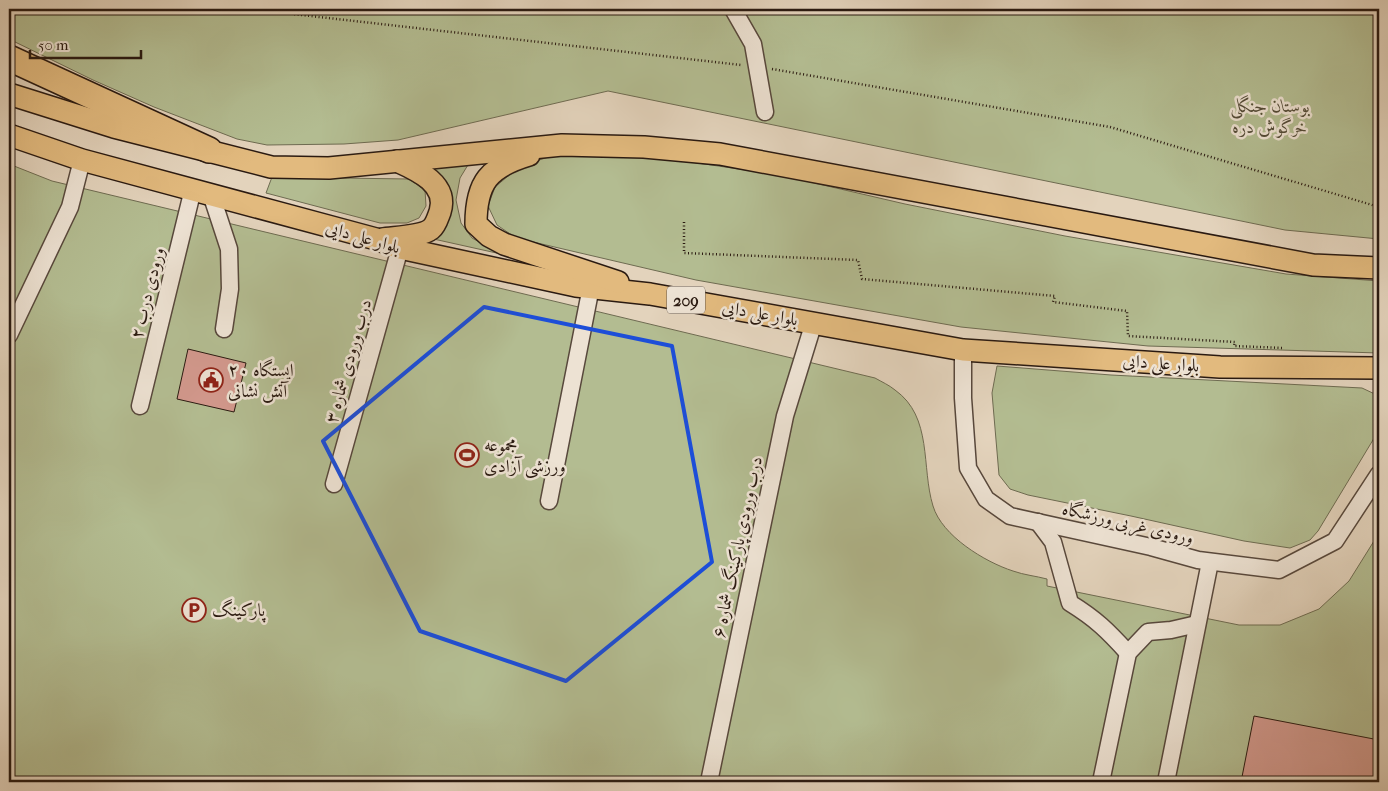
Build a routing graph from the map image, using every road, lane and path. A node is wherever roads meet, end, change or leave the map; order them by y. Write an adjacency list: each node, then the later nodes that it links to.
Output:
1 (249, 9): 4 (path)
2 (733, 9): 4 (lane)
3 (9, 58): 9 (highway)
4 (757, 67): 6 (lane); 13 (path)
5 (9, 94): 9 (main road)
6 (765, 112)
7 (9, 135): 10 (main road, بلوار علی دایی / 209)
8 (562, 145): 11 (main road); 17 (main road); 19 (main road)
9 (209, 150): 11 (main road)
10 (82, 160): 12 (main road, بلوار علی دایی / 209); 22 (lane)
11 (397, 161): 15 (main road)
12 (202, 192): 15 (main road, بلوار علی دایی / 209); 21 (lane); 26 (lane, ورودی درب ۲)
13 (1379, 207)
14 (684, 222): 23 (path)
15 (376, 239): 16 (main road, بلوار علی دایی / 209)
16 (400, 248): 18 (main road, بلوار علی دایی / 209); 28 (lane, درب ورودی شماره ۳)
17 (1379, 268)
18 (591, 288): 19 (main road, بلوار علی دایی / 209); 29 (lane)
19 (650, 294): 20 (main road, بلوار علی دایی / 209)
20 (814, 322): 24 (main road, بلوار علی دایی / 209); 34 (lane, درب ورودی پارکینگ شماره ۶)
21 (224, 329)
22 (9, 335)
23 (1292, 348)
24 (963, 350): 25 (main road, بلوار علی دایی / 209); 30 (lane, ورودی غربی ورزشگاه)
25 (1379, 368)
26 (140, 406)
27 (1379, 474): 31 (lane, ورودی غربی ورزشگاه)
28 (334, 484)
29 (549, 500)
30 (1038, 522): 31 (lane, ورودی غربی ورزشگاه); 33 (lane)
31 (1210, 562): 32 (lane)
32 (1197, 624): 33 (lane); 36 (lane)
33 (1128, 653): 35 (lane)
34 (709, 782)
35 (1101, 782)
36 (1166, 782)

